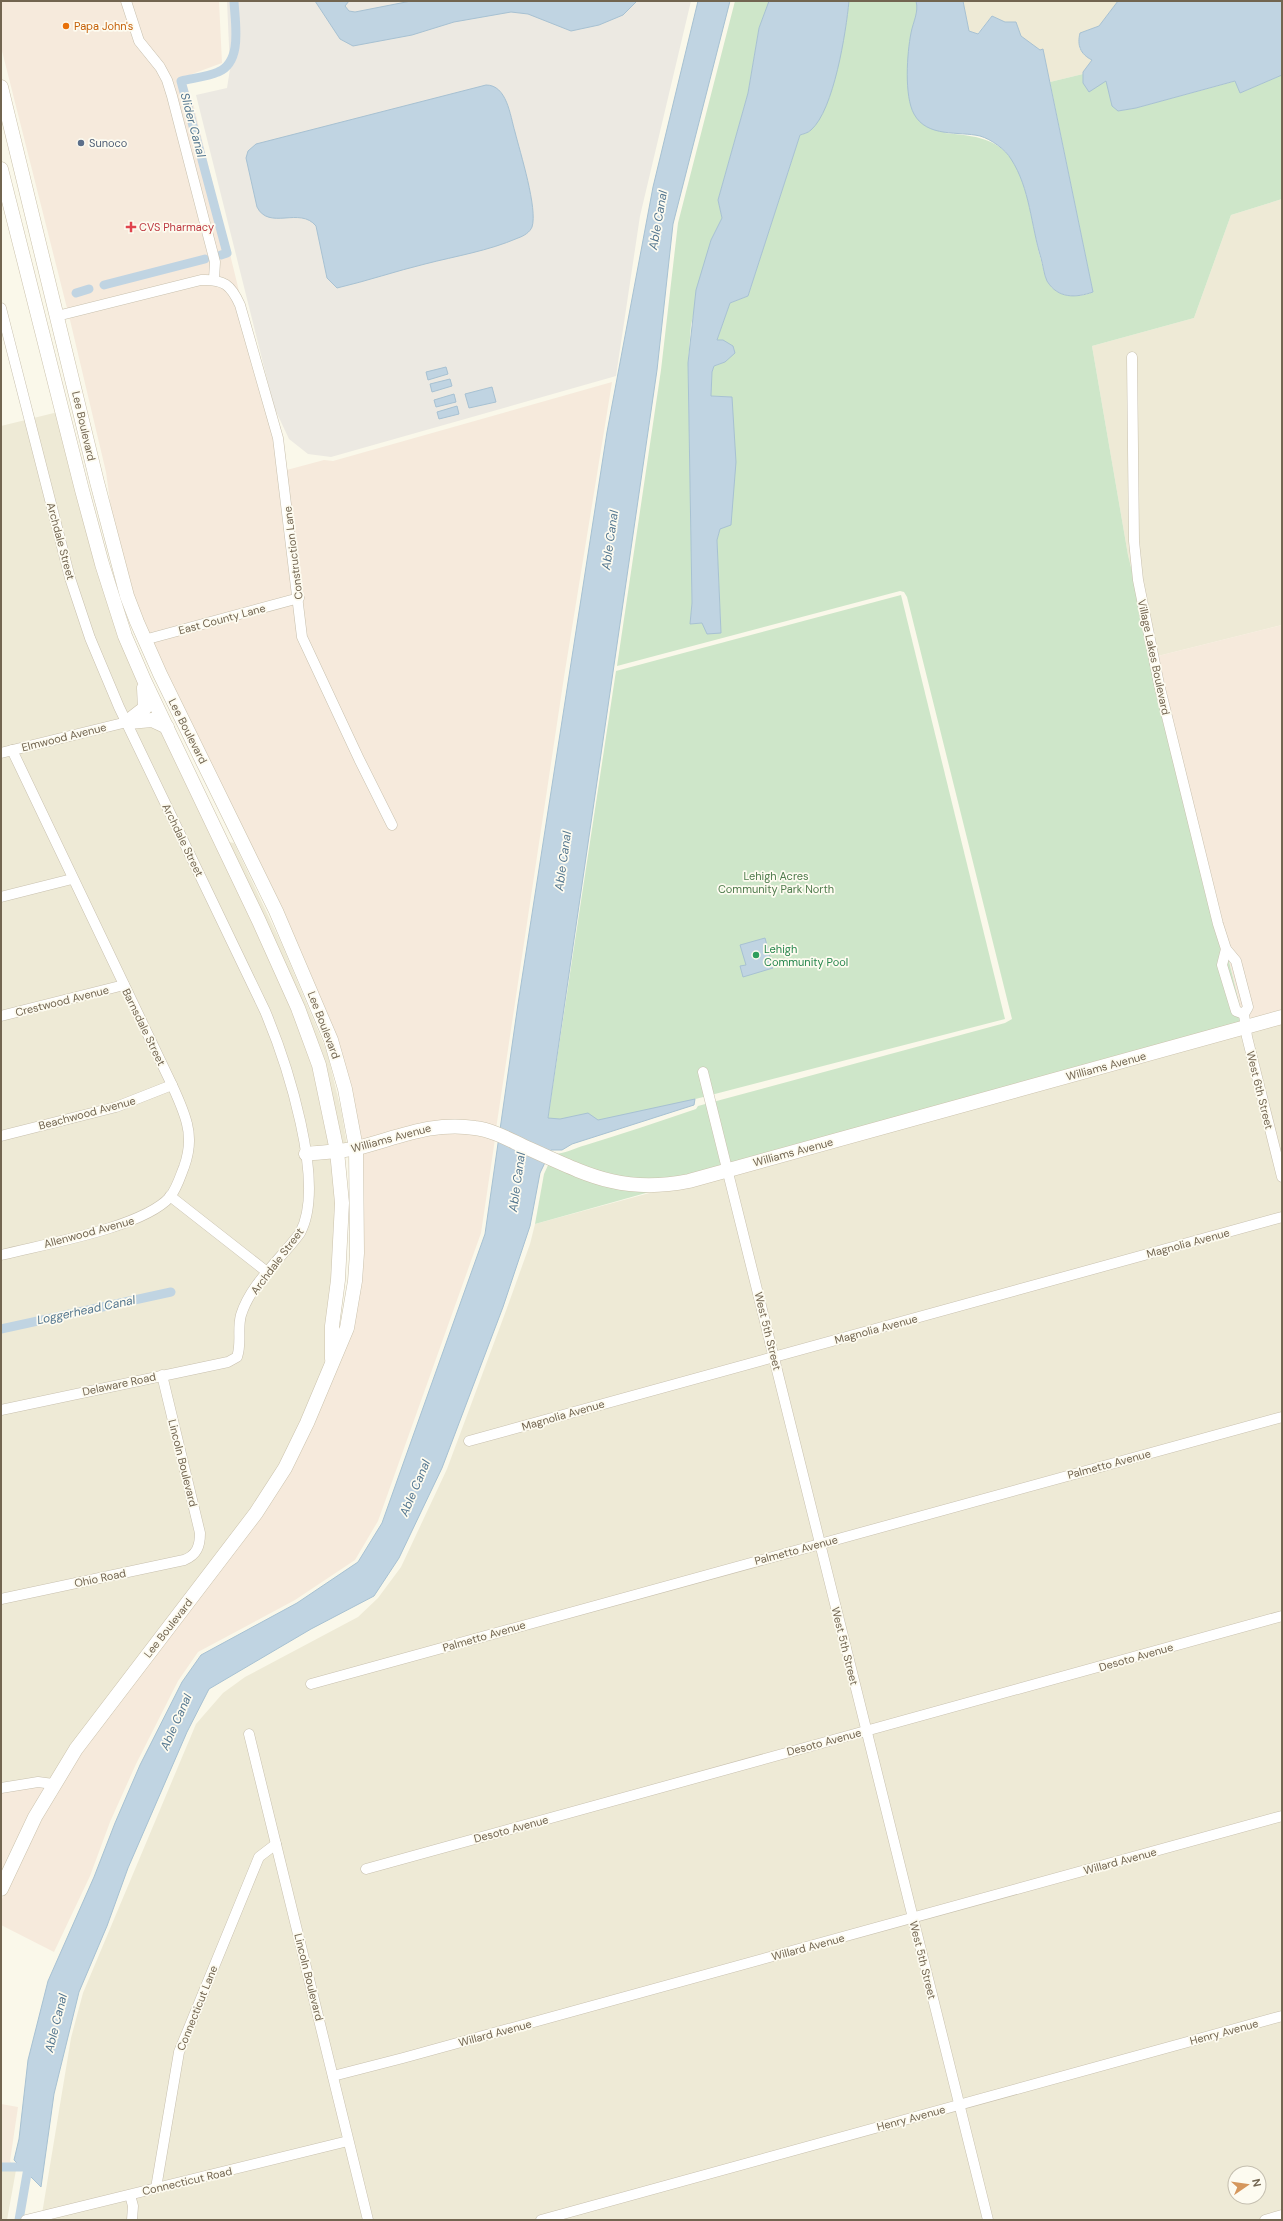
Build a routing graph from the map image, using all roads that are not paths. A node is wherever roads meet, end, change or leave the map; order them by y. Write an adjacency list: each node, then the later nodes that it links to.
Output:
1 (126, 1): 7 (street)
2 (1, 87): 5 (main road, Lee Boulevard)
3 (1, 169): 4 (main road, Lee Boulevard)
4 (3, 188): 5 (main road); 6 (main road, Lee Boulevard)
5 (26, 190): 6 (main road); 9 (main road, Lee Boulevard)
6 (5, 203): 11 (main road, Lee Boulevard)
7 (214, 279): 9 (street); 13 (street, Construction Lane)
8 (1, 308): 17 (street, Archdale Street)
9 (57, 316): 12 (main road, Lee Boulevard)
10 (1132, 357): 26 (street, Village Lakes Boulevard)
11 (63, 410): 12 (main road); 15 (main road, Lee Boulevard)
12 (94, 470): 14 (main road, Lee Boulevard)
13 (299, 598): 14 (street, East County Lane); 22 (street, Construction Lane)
14 (144, 640): 15 (main road); 23 (main road, Lee Boulevard)
15 (129, 646): 16 (main road, Lee Boulevard)
16 (142, 675): 17 (main road); 18 (main road, Lee Boulevard)
17 (127, 722): 18 (main road); 19 (street, Elmwood Avenue); 36 (street, Archdale Street)
18 (167, 727): 21 (main road, Lee Boulevard)
19 (12, 750): 20 (street, Elmwood Avenue); 24 (street, Barnsdale Street)
20 (1, 753)
21 (185, 765): 23 (main road); 35 (main road, Lee Boulevard)
22 (392, 825)
23 (240, 837): 34 (main road, Lee Boulevard)
24 (72, 879): 25 (street); 27 (street, Barnsdale Street)
25 (1, 897)
26 (1226, 949): 30 (street, Village Lakes Boulevard); 30 (street, Village Lakes Boulevard)
27 (124, 985): 28 (street, Crestwood Avenue); 32 (street, Barnsdale Street)
28 (1, 1016)
29 (1282, 1017): 30 (main road, Williams Avenue)
30 (1245, 1020): 37 (main road, Williams Avenue); 38 (street, West 6th Street)
31 (703, 1072): 37 (street, West 5th Street)
32 (172, 1085): 33 (street, Beachwood Avenue); 39 (street, Barnsdale Street)
33 (1, 1136)
34 (356, 1148): 35 (main road, Williams Avenue); 37 (main road, Williams Avenue); 45 (main road, Lee Boulevard)
35 (337, 1151): 36 (main road, Williams Avenue); 45 (main road, Lee Boulevard)
36 (306, 1154): 42 (street, Archdale Street)
37 (728, 1170): 44 (street, West 5th Street)
38 (1282, 1177)
39 (170, 1196): 41 (street, Allenwood Avenue); 42 (street)
40 (1282, 1217): 44 (street, Magnolia Avenue)
41 (1, 1255)
42 (268, 1272): 43 (street, Archdale Street)
43 (237, 1357): 46 (street, Delaware Road)
44 (774, 1357): 49 (street, Magnolia Avenue); 50 (street, West 5th Street)
45 (332, 1365): 57 (main road, Lee Boulevard)
46 (162, 1375): 47 (street, Delaware Road); 51 (street, Lincoln Boulevard)
47 (1, 1410)
48 (1282, 1417): 50 (street, Palmetto Avenue)
49 (469, 1441)
50 (820, 1544): 54 (street, Palmetto Avenue); 55 (street, West 5th Street)
51 (196, 1551): 52 (street, Ohio Road)
52 (1, 1599)
53 (1282, 1616): 55 (street, Desoto Avenue)
54 (311, 1684)
55 (866, 1730): 61 (street, Desoto Avenue); 63 (street, West 5th Street)
56 (249, 1734): 60 (street, Lincoln Boulevard)
57 (54, 1784): 58 (street); 62 (main road, Lee Boulevard)
58 (1, 1788)
59 (1282, 1816): 63 (street, Willard Avenue)
60 (276, 1844): 65 (street, Lincoln Boulevard); 68 (street, Connecticut Lane)
61 (366, 1869)
62 (1, 1889)
63 (913, 1918): 65 (street, Willard Avenue); 66 (street, West 5th Street)
64 (1282, 2016): 66 (street, Henry Avenue)
65 (333, 2076): 67 (street, Lincoln Boulevard)
66 (959, 2105): 74 (street, Henry Avenue); 75 (street, West 5th Street)
67 (348, 2141): 68 (street, Connecticut Road); 73 (street, Lincoln Boulevard)
68 (156, 2188): 69 (street, Connecticut Road)
69 (130, 2195): 71 (street, Connecticut Road); 72 (street)
70 (1282, 2215): 76 (street)
71 (26, 2220)
72 (132, 2220)
73 (368, 2220)
74 (541, 2220)
75 (988, 2220)
76 (1265, 2220)

